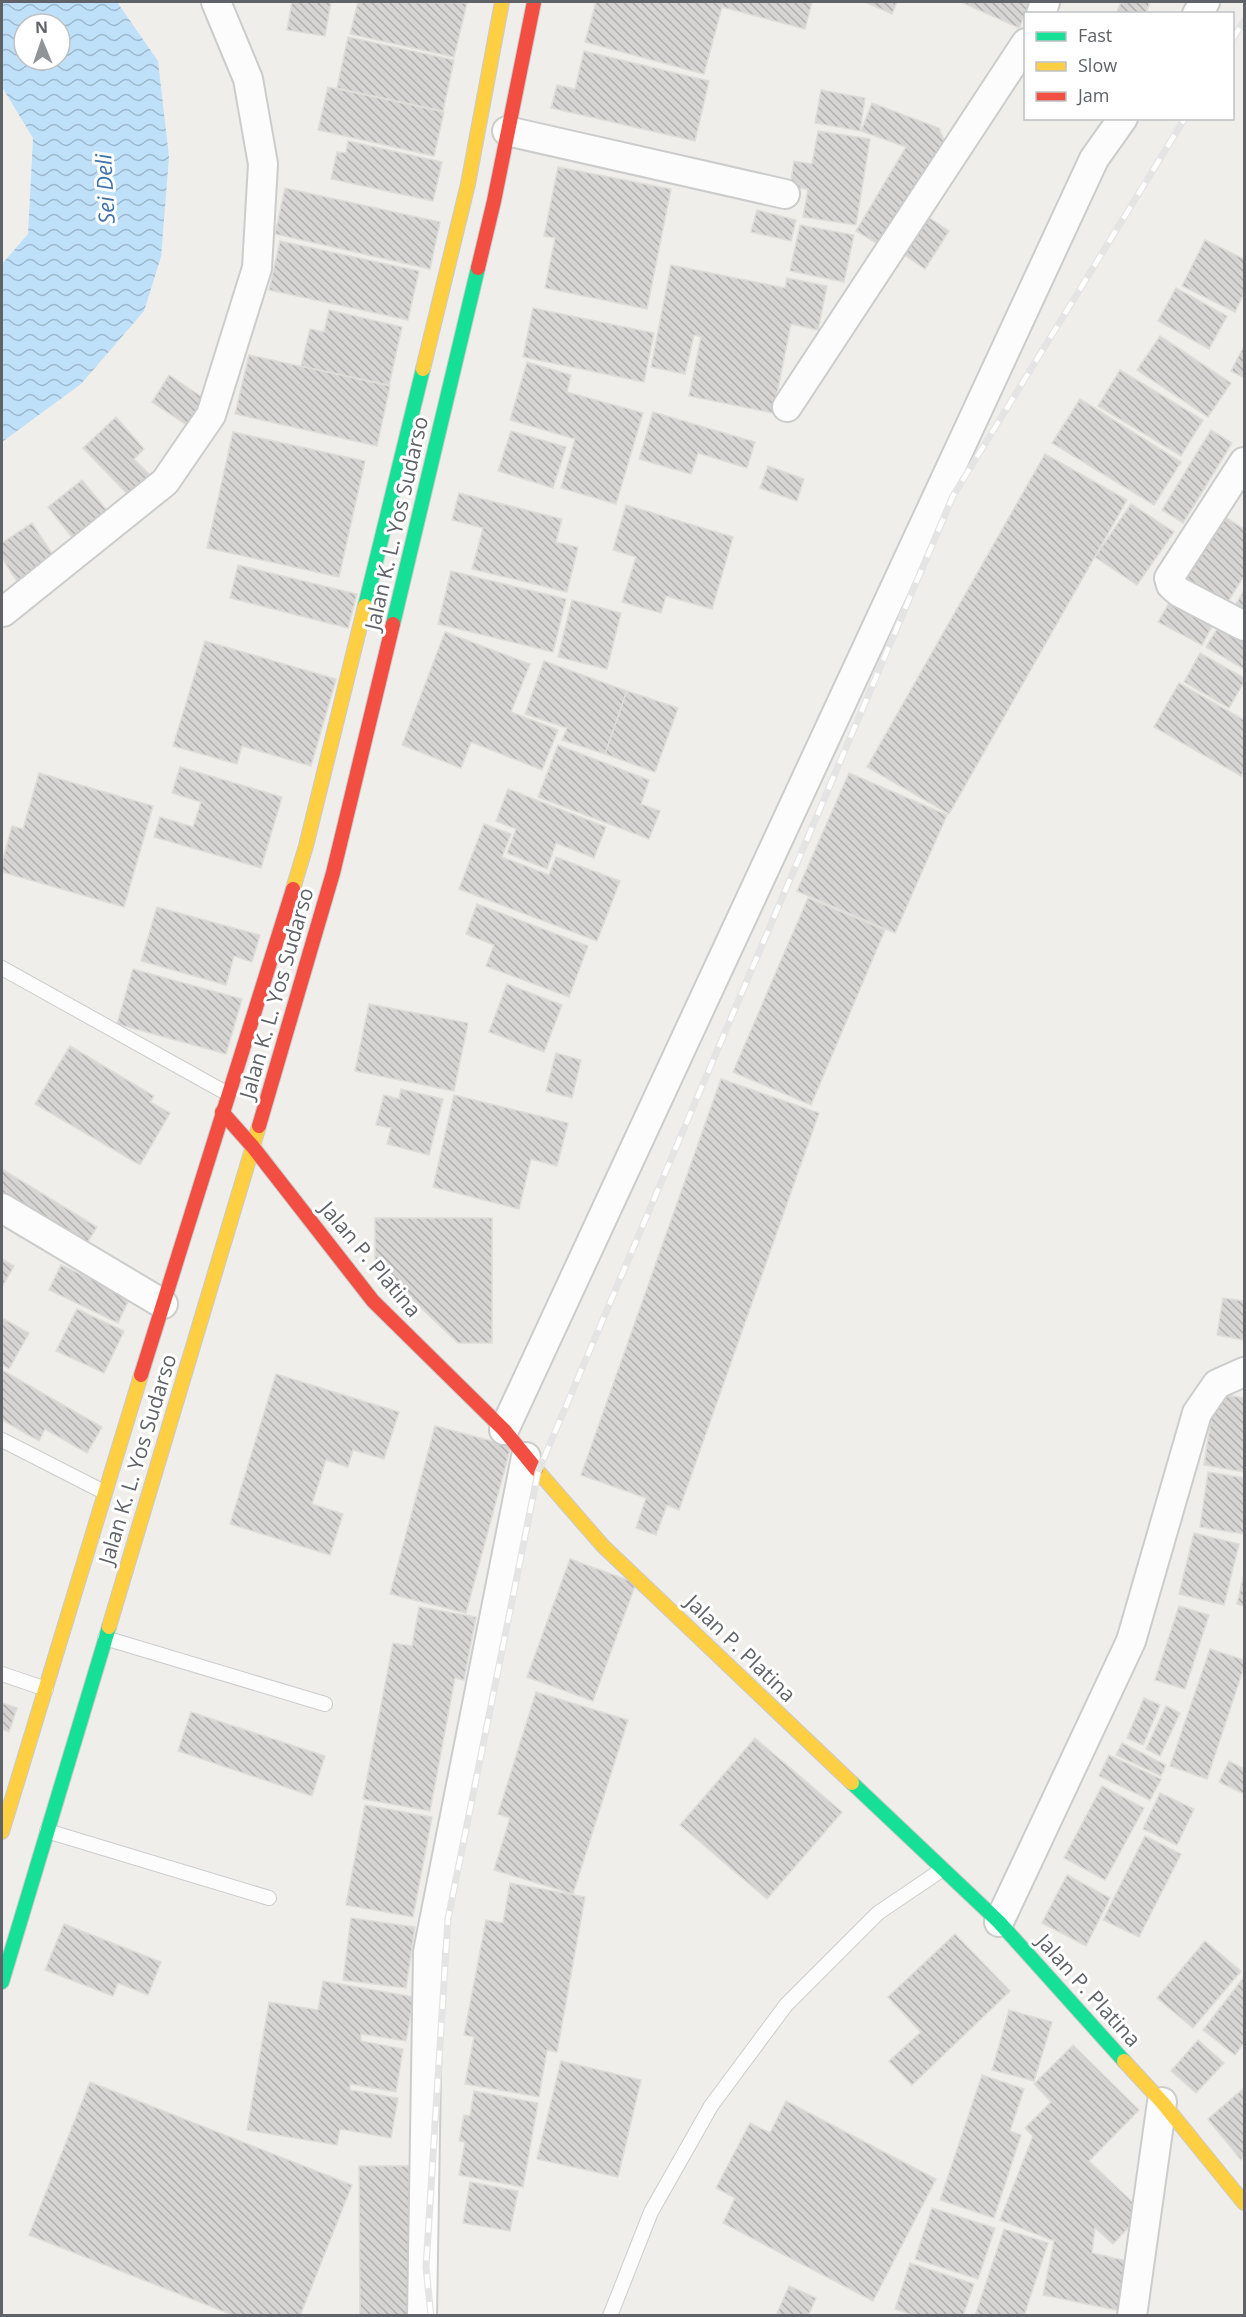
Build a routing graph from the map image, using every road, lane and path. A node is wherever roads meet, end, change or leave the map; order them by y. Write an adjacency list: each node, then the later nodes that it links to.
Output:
1 (216, 2): 10 (street)
2 (502, 2): 13 (main road, Jalan K. L. Yos Sudarso)
3 (534, 2): 6 (main road, Jalan K. L. Yos Sudarso)
4 (1024, 46): 8 (street)
5 (1122, 120): 19 (street)
6 (507, 131): 7 (street); 15 (main road, Jalan K. L. Yos Sudarso)
7 (785, 194)
8 (788, 407)
9 (1245, 462): 11 (street)
10 (3, 612)
11 (1245, 626)
12 (2, 968): 13 (lane)
13 (228, 1094): 14 (main road, Jalan K. L. Yos Sudarso)
14 (222, 1112): 15 (main road, Jalan P. Platina); 17 (main road, Jalan K. L. Yos Sudarso)
15 (253, 1147): 19 (main road, Jalan P. Platina); 23 (main road, Jalan K. L. Yos Sudarso)
16 (2, 1208): 17 (street)
17 (164, 1304): 22 (main road, Jalan K. L. Yos Sudarso)
18 (1245, 1372): 31 (street)
19 (504, 1430): 21 (main road, Jalan P. Platina)
20 (2, 1440): 22 (lane)
21 (526, 1457): 29 (main road, Jalan P. Platina); 35 (street)
22 (104, 1492): 25 (main road, Jalan K. L. Yos Sudarso)
23 (105, 1638): 26 (lane); 28 (main road, Jalan K. L. Yos Sudarso)
24 (2, 1674): 25 (lane)
25 (46, 1689): 27 (main road, Jalan K. L. Yos Sudarso)
26 (326, 1704)
27 (3, 1823)
28 (47, 1831): 30 (lane); 32 (main road, Jalan K. L. Yos Sudarso)
29 (943, 1869): 31 (main road, Jalan P. Platina); 36 (lane)
30 (269, 1898)
31 (999, 1922): 33 (main road, Jalan P. Platina)
32 (2, 1982)
33 (1162, 2102): 34 (main road, Jalan P. Platina); 37 (street)
34 (1245, 2203)
35 (422, 2316)
36 (610, 2316)
37 (1132, 2316)

